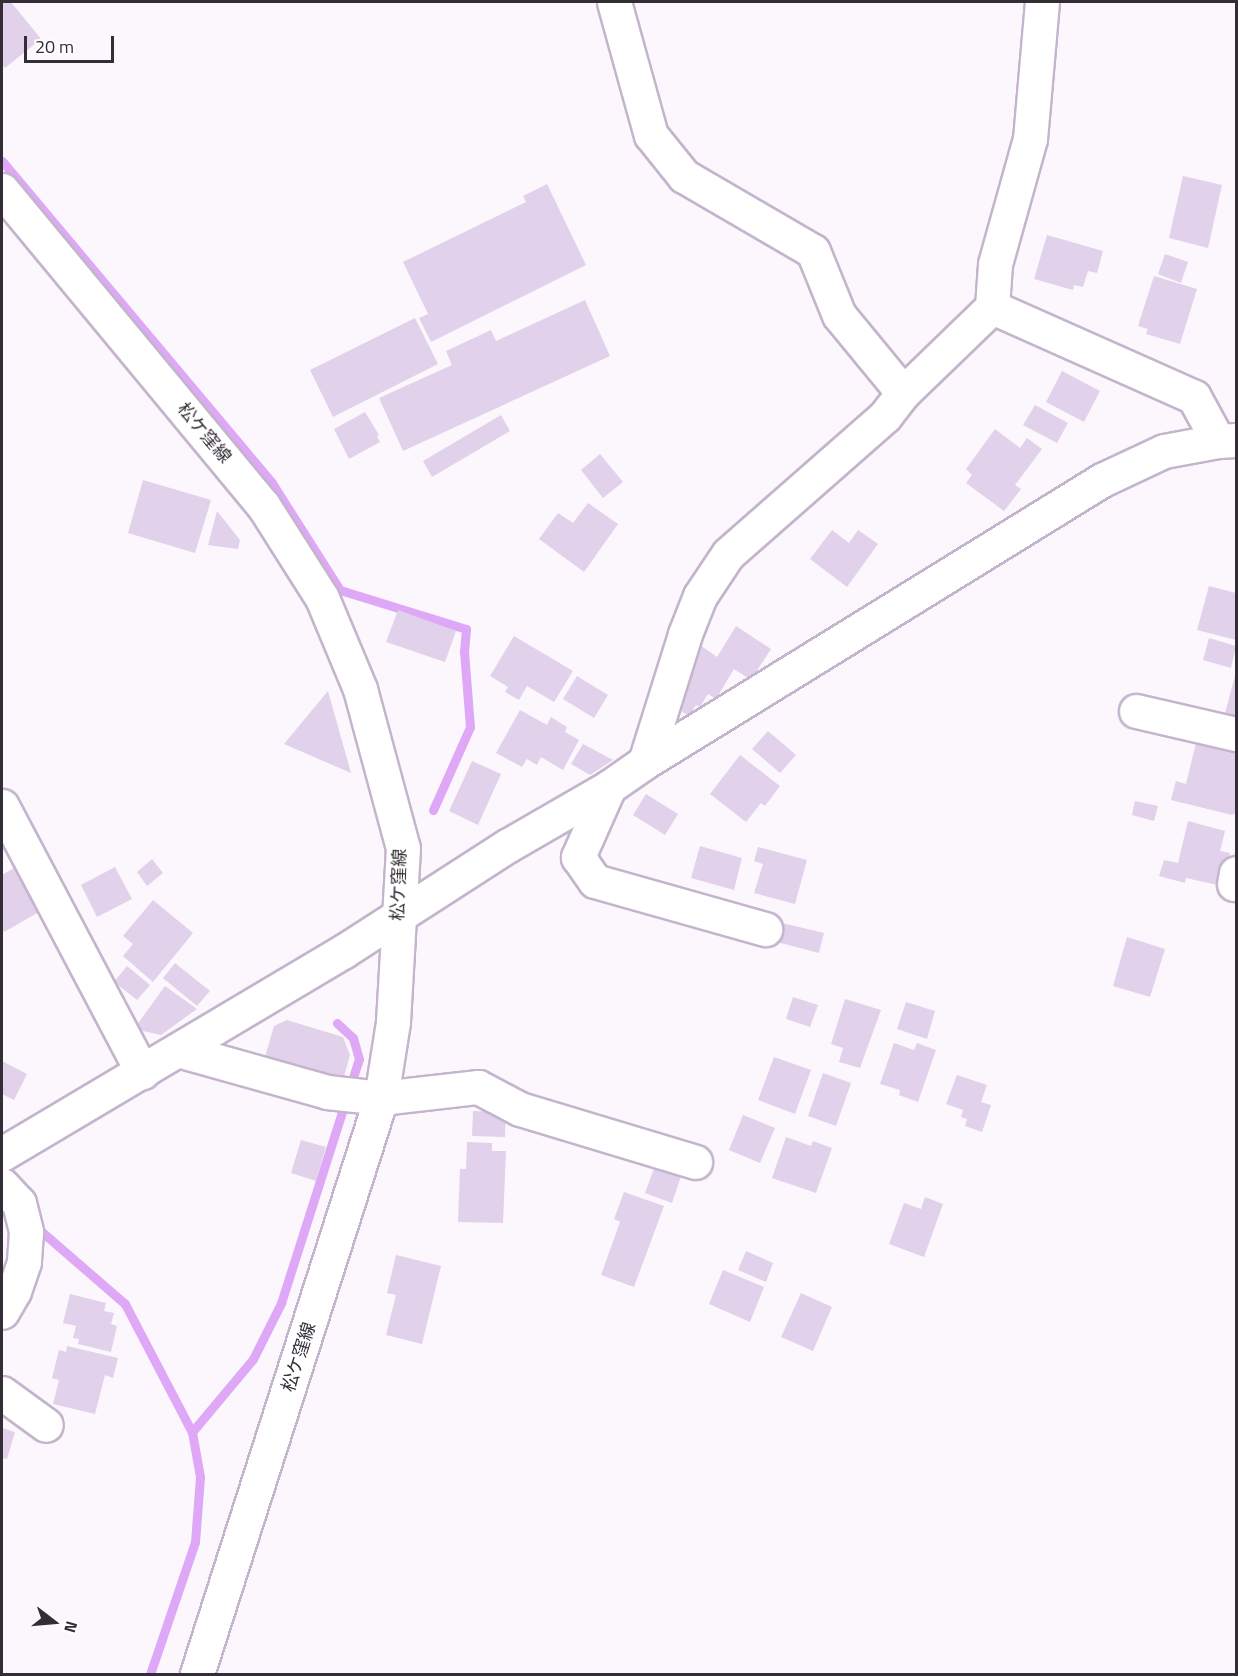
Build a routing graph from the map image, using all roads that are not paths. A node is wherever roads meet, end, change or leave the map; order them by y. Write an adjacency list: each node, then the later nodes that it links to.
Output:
1 (614, 2): 5 (street)
2 (1042, 2): 4 (street)
3 (2, 190): 12 (street, 松ケ窪線)
4 (992, 308): 5 (street); 6 (street)
5 (903, 393): 9 (street)
6 (1227, 440): 9 (street)
7 (1136, 711): 8 (street)
8 (1236, 734)
9 (645, 762): 10 (street)
10 (609, 787): 12 (street); 13 (street)
11 (2, 806): 15 (street)
12 (398, 917): 14 (street); 16 (street, 松ケ窪線)
13 (765, 928)
14 (178, 1050): 15 (street); 16 (street)
15 (142, 1072): 17 (street)
16 (353, 1095): 18 (street); 23 (street, 松ケ窪線)
17 (2, 1154)
18 (695, 1162)
19 (16, 1207): 20 (street)
20 (2, 1312)
21 (2, 1392): 22 (street)
22 (46, 1425)
23 (197, 1674)

